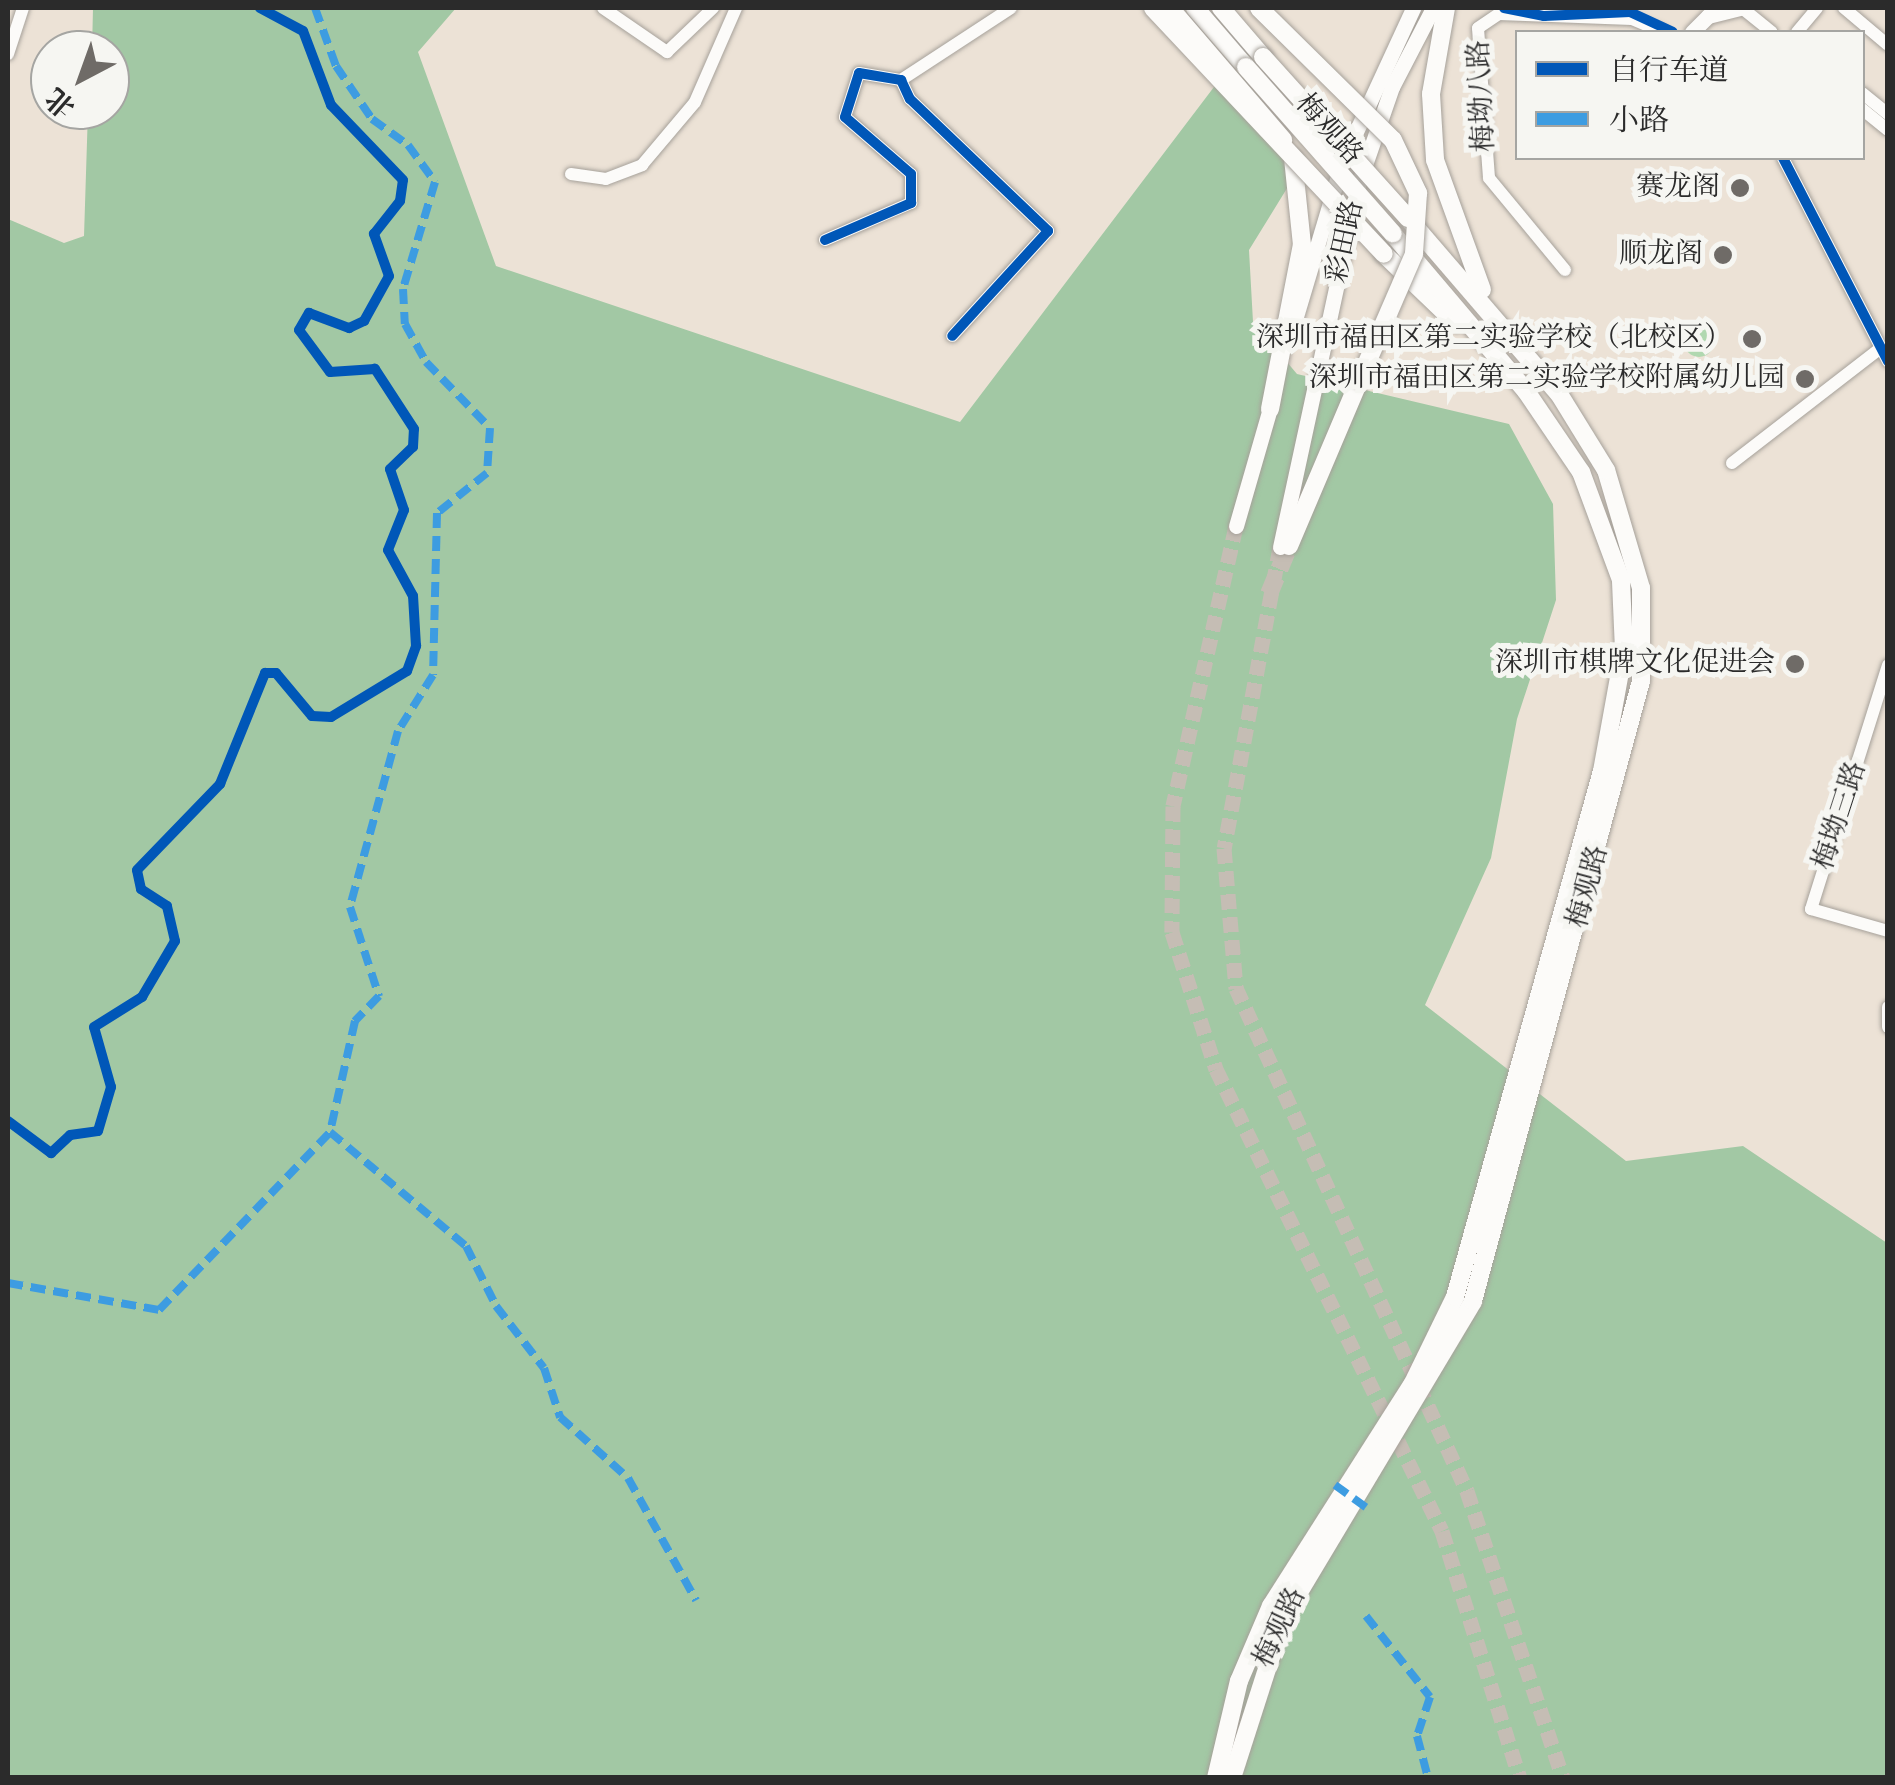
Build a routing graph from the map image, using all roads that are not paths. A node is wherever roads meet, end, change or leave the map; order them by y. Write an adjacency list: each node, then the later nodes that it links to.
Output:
1 (23, 8): 23 (street)
2 (604, 8): 3 (street)
3 (712, 8)
4 (736, 8): 31 (street)
5 (1011, 8): 25 (street)
6 (1152, 8): 38 (highway, bridge)
7 (1170, 8): 39 (highway, bridge)
8 (1194, 8): 24 (highway)
9 (1221, 8): 24 (highway)
10 (1260, 8): 42 (highway, bridge)
11 (1413, 8): 39 (main road, 彩田路)
12 (1433, 8): 42 (main road, 彩田路)
13 (1446, 8): 35 (highway)
14 (1742, 8): 19 (main road); 20 (street)
15 (1818, 8): 21 (street)
16 (1844, 8): 22 (street)
17 (1500, 11): 18 (street, 梅坳八路); 33 (street, 梅坳八路)
18 (1658, 30)
19 (1694, 30)
20 (1770, 30)
21 (1799, 30)
22 (1888, 45)
23 (8, 54)
24 (1255, 62): 35 (highway, 梅观路, bridge); 38 (highway, 梅观路, bridge)
25 (901, 80): 32 (street); 34 (street)
26 (1865, 95): 28 (street)
27 (1865, 111): 29 (street)
28 (1888, 114)
29 (1888, 130)
30 (1784, 160): 36 (street)
31 (571, 174)
32 (826, 240)
33 (1565, 270)
34 (952, 336)
35 (1518, 344): 50 (highway, 梅观路)
36 (1876, 351): 37 (street); 40 (street)
37 (1888, 361)
38 (1526, 391): 49 (highway, 梅观路)
39 (1270, 408): 41 (main road, 彩田路)
40 (1732, 463)
41 (1236, 526)
42 (1285, 547)
43 (1888, 665): 44 (street, 梅坳三路)
44 (1872, 722): 45 (street); 46 (street, 梅坳三路)
45 (1888, 727)
46 (1888, 931)
47 (1888, 1008): 48 (street)
48 (1888, 1028)
49 (1216, 1778)
50 (1232, 1778)

